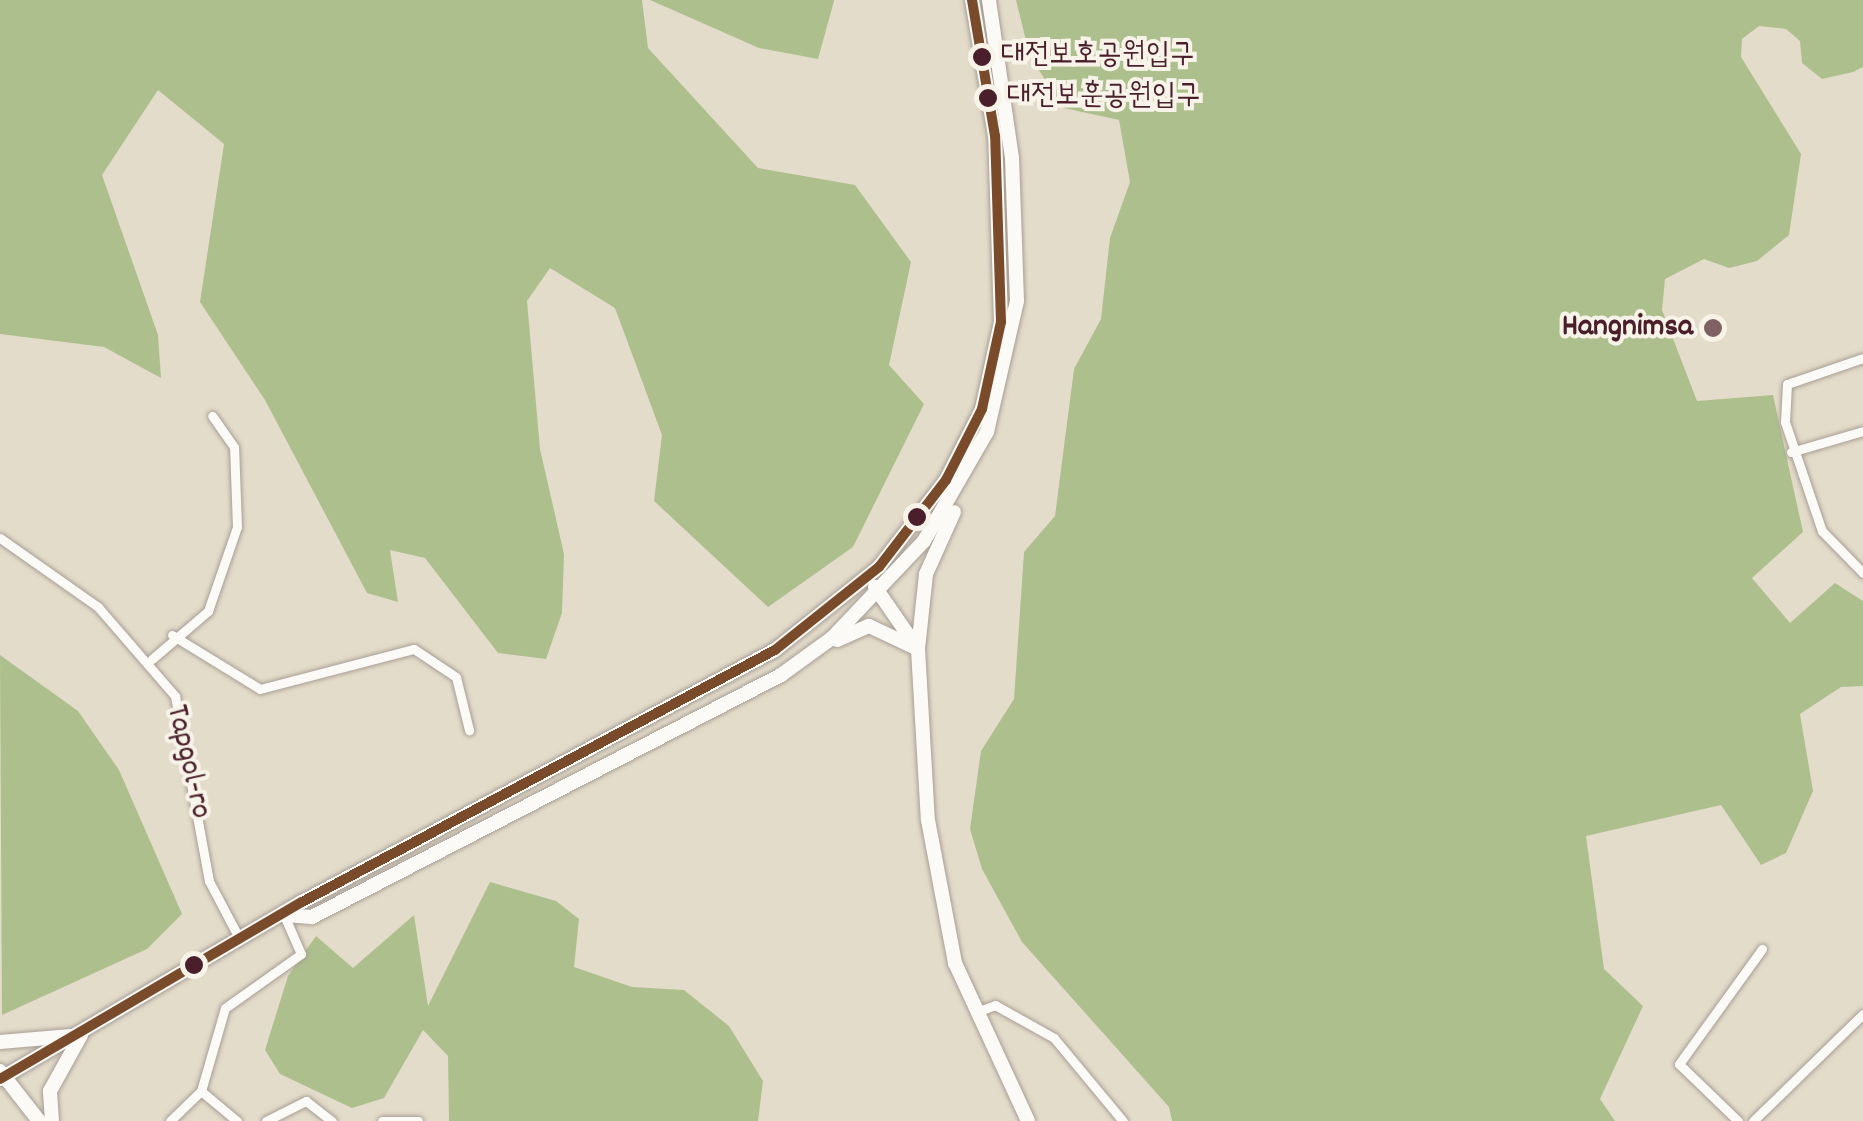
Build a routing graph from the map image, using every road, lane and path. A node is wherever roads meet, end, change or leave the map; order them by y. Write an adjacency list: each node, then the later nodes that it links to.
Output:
1 (972, 0): 11 (main road)
2 (989, 0): 8 (main road)
3 (1863, 358): 7 (street)
4 (212, 416): 13 (street)
5 (1860, 432): 6 (street); 7 (street)
6 (1863, 444)
7 (1791, 452): 10 (street)
8 (972, 467): 12 (main road); 14 (main road)
9 (0, 538): 15 (street, Tapgol-ro)
10 (1863, 573)
11 (869, 578): 12 (main road); 18 (main road)
12 (878, 592): 14 (main road); 16 (main road)
13 (172, 636): 15 (street); 17 (street)
14 (918, 649): 16 (main road); 21 (main road)
15 (152, 659): 19 (street, Tapgol-ro)
16 (802, 661): 18 (main road)
17 (469, 730)
18 (284, 916): 19 (main road); 26 (street)
19 (239, 938): 23 (main road)
20 (1762, 949): 38 (street)
21 (975, 1013): 36 (main road); 37 (street)
22 (1863, 1014): 39 (street)
23 (81, 1034): 24 (main road); 25 (main road); 29 (main road)
24 (0, 1042)
25 (1, 1076): 28 (main road)
26 (202, 1090): 27 (street); 31 (street)
27 (183, 1116): 30 (street)
28 (40, 1121)
29 (52, 1121)
30 (170, 1121)
31 (237, 1121)
32 (266, 1121): 33 (street)
33 (332, 1121)
34 (382, 1121): 35 (street)
35 (418, 1121)
36 (1028, 1121)
37 (1124, 1121)
38 (1738, 1121)
39 (1753, 1121)

